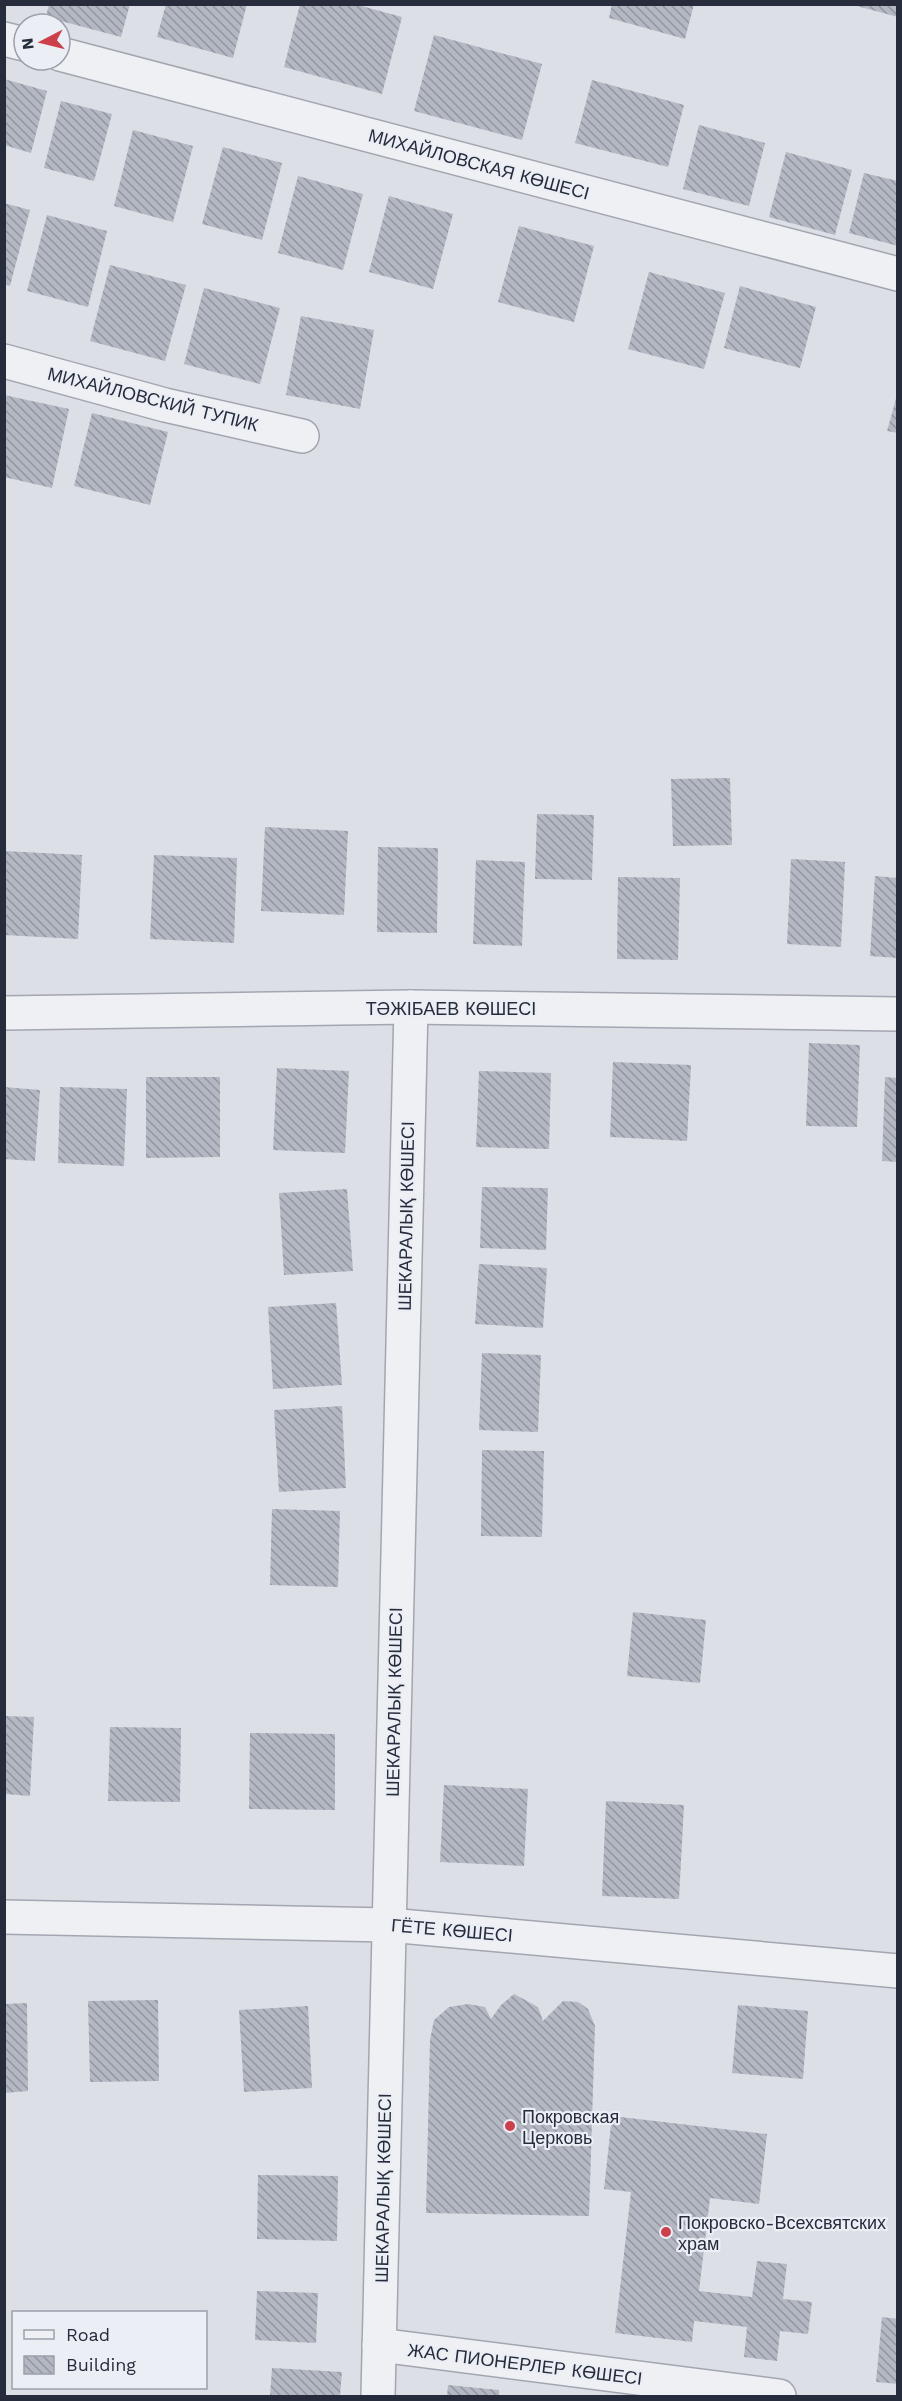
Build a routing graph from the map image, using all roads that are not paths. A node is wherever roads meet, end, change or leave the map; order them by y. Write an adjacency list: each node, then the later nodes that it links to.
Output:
1 (72, 57): 2 (street, МИХАЙЛОВСКАЯ КӨШЕСІ)
2 (897, 274)
3 (4, 361): 4 (street, МИХАЙЛОВСКИЙ ТУПИК)
4 (302, 436)
5 (411, 1007): 6 (street, ТӘЖІБАЕВ КӨШЕСІ); 7 (street, ТӘЖІБАЕВ КӨШЕСІ); 9 (street, ШЕКАРАЛЫҚ КӨШЕСІ)
6 (4, 1013)
7 (897, 1014)
8 (4, 1917): 9 (street, ГЁТЕ КӨШЕСІ)
9 (389, 1924): 10 (street, ГЁТЕ КӨШЕСІ); 11 (street, ШЕКАРАЛЫҚ КӨШЕСІ)
10 (897, 1971)
11 (379, 2345): 12 (street, ШЕКАРАЛЫҚ КӨШЕСІ); 13 (street, ЖАС ПИОНЕРЛЕР КӨШЕСІ)
12 (378, 2397)
13 (779, 2397)

